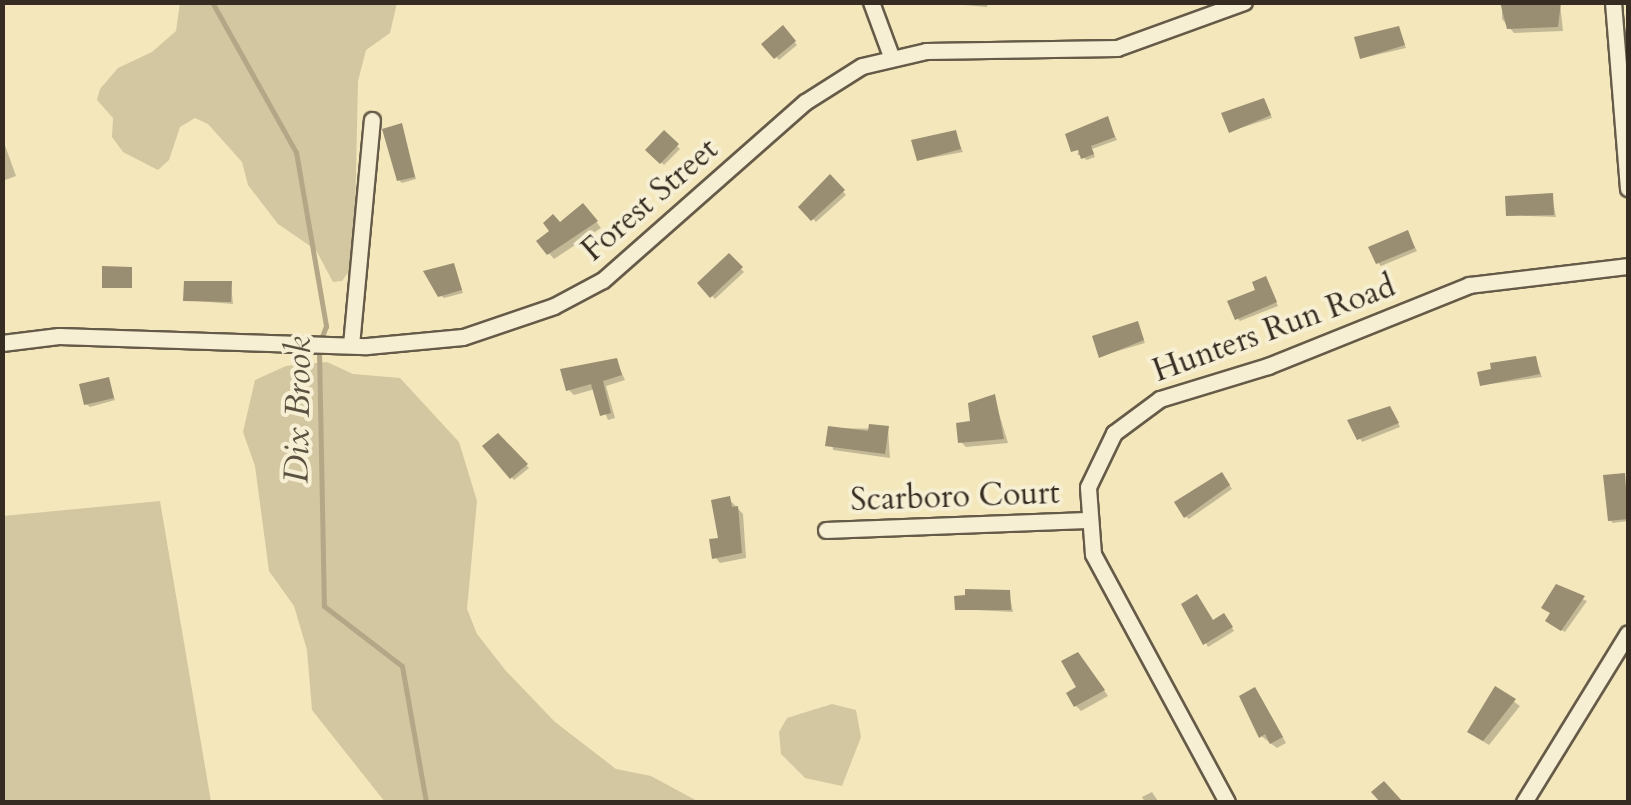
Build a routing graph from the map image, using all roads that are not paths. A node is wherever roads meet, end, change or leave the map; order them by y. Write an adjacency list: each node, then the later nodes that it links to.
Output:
1 (871, 2): 4 (street)
2 (1244, 2): 4 (street, Forest Street)
3 (1613, 2): 6 (street)
4 (891, 56): 9 (street, Forest Street)
5 (372, 120): 9 (street)
6 (1628, 188)
7 (1628, 266): 10 (street, Hunters Run Road)
8 (2, 343): 9 (street, Forest Street)
9 (342, 345)
10 (1086, 520): 11 (street, Scarboro Court); 13 (street, Hunters Run Road)
11 (826, 530)
12 (1628, 633): 14 (street)
13 (1227, 802)
14 (1524, 802)

